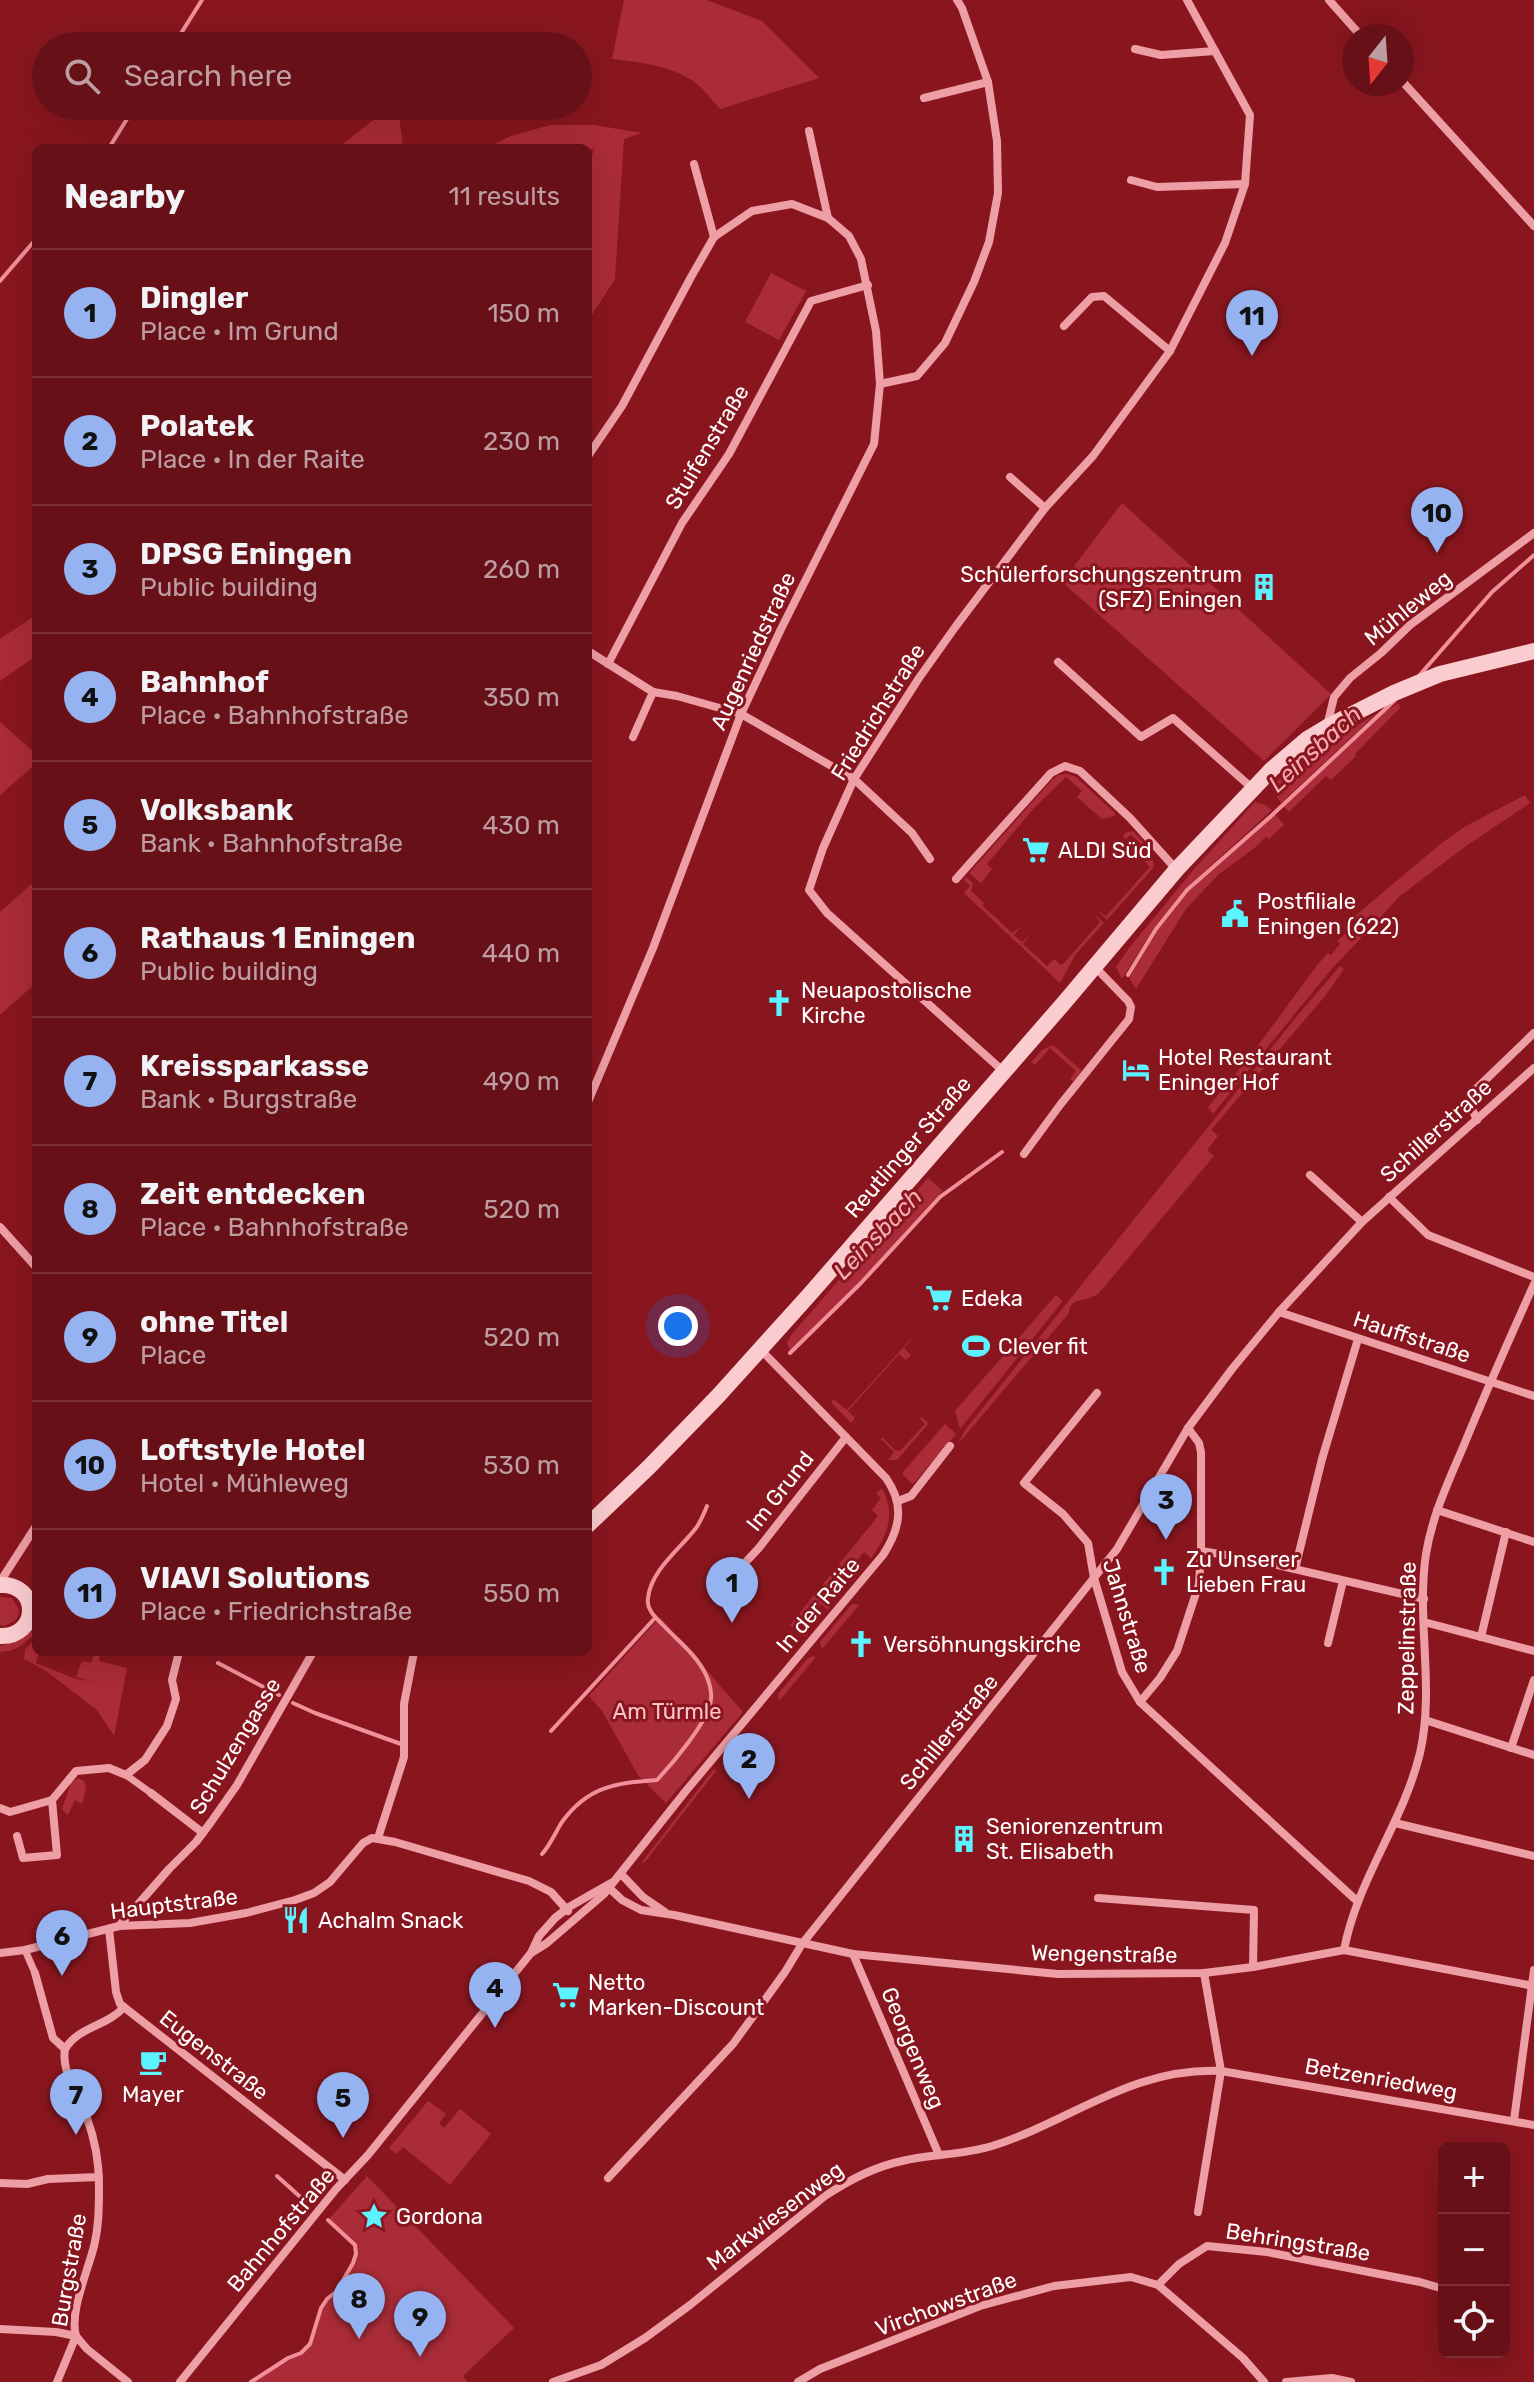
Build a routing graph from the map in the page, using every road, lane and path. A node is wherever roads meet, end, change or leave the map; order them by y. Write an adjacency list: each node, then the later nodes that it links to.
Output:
1 (957, 0): 7 (street)
2 (1187, 0): 6 (street, Friedrichstraße)
3 (1329, 0): 4 (street)
4 (1350, 24)
5 (1135, 49): 6 (street)
6 (1215, 51): 13 (street, Friedrichstraße)
7 (988, 82): 9 (street); 20 (street)
8 (1414, 94): 15 (street)
9 (924, 98)
10 (809, 131): 14 (street)
11 (694, 164): 16 (street)
12 (1131, 180): 13 (street)
13 (1245, 184): 19 (street, Friedrichstraße)
14 (828, 218): 16 (street, Augenriedstraße); 17 (street, Augenriedstraße)
15 (1534, 226)
16 (714, 237): 21 (street, Augenriedstraße)
17 (868, 285): 20 (street, Augenriedstraße); 28 (street, Stuifenstraße)
18 (1064, 326): 19 (street)
19 (1170, 351): 23 (street, Friedrichstraße)
20 (880, 384): 30 (street, Augenriedstraße)
21 (592, 450)
22 (1010, 477): 23 (street)
23 (1045, 508): 33 (street, Friedrichstraße)
24 (1534, 533): 31 (street, Mühleweg)
25 (1534, 651): 31 (main road, Reutlinger Straße)
26 (592, 654): 28 (street)
27 (1058, 662): 34 (street)
28 (608, 664): 29 (street)
29 (653, 692): 30 (street); 32 (street)
30 (741, 714): 33 (street); 42 (street, Augenriedstraße)
31 (1327, 727): 34 (main road, Reutlinger Straße)
32 (633, 737)
33 (854, 779): 35 (street); 41 (street, Friedrichstraße)
34 (1252, 788): 36 (main road, Reutlinger Straße)
35 (930, 859)
36 (1177, 869): 37 (street); 38 (main road, Reutlinger Straße)
37 (956, 879)
38 (1094, 966): 41 (main road, Reutlinger Straße); 44 (street)
39 (1534, 1033): 43 (street)
40 (1534, 1068): 43 (street, Schillerstraße)
41 (1003, 1071): 54 (main road, Reutlinger Straße)
42 (592, 1090)
43 (1477, 1120): 46 (street, Schillerstraße)
44 (1024, 1154)
45 (1310, 1175): 47 (street)
46 (1389, 1197): 47 (street, Schillerstraße); 50 (street)
47 (1362, 1222): 52 (street, Schillerstraße)
48 (0, 1227): 49 (street)
49 (32, 1263)
50 (1534, 1277)
51 (1534, 1284): 55 (street, Zeppelinstraße)
52 (1279, 1312): 53 (street, Hauffstraße); 58 (street, Schillerstraße)
53 (1358, 1339): 55 (street, Hauffstraße); 70 (street)
54 (760, 1348): 59 (street); 63 (main road, Reutlinger Straße)
55 (1490, 1381): 57 (street, Hauffstraße); 62 (street, Zeppelinstraße)
56 (1097, 1393): 71 (street, Jahnstraße)
57 (1534, 1396)
58 (1188, 1428): 67 (street); 71 (street, Schillerstraße)
59 (846, 1437): 61 (street); 69 (street, Im Grund)
60 (950, 1446): 61 (street)
61 (898, 1501): 99 (street, In der Raite)
62 (1437, 1510): 64 (street); 75 (street, Zeppelinstraße)
63 (592, 1521)
64 (1506, 1532): 66 (street); 79 (street)
65 (32, 1533): 68 (street)
66 (1534, 1542)
67 (1201, 1551): 70 (street); 86 (street)
68 (14, 1562): 73 (street); 74 (street)
69 (741, 1567)
70 (1295, 1569): 72 (street)
71 (1094, 1578): 86 (street, Jahnstraße); 107 (street, Schillerstraße)
72 (1343, 1581): 75 (street); 80 (street)
73 (0, 1583): 74 (main road)
74 (27, 1595)
75 (1424, 1599): 77 (street, Zeppelinstraße)
76 (32, 1617): 78 (main road)
77 (1424, 1622): 79 (street); 87 (street, Zeppelinstraße)
78 (0, 1636)
79 (1481, 1637): 81 (street)
80 (1328, 1643)
81 (1534, 1651)
82 (178, 1656): 90 (street)
83 (311, 1656): 95 (street, Schulzengasse)
84 (413, 1656): 97 (street)
85 (1534, 1680): 88 (street)
86 (1140, 1702): 102 (street, Jahnstraße)
87 (1425, 1720): 88 (street); 94 (street, Zeppelinstraße)
88 (1511, 1748): 89 (street)
89 (1534, 1755)
90 (126, 1775): 91 (street); 92 (street)
91 (151, 1793): 95 (street)
92 (52, 1800): 93 (street); 96 (street)
93 (0, 1808)
94 (1395, 1823): 98 (street); 102 (street, Zeppelinstraße)
95 (203, 1833): 106 (street, Schulzengasse)
96 (17, 1836)
97 (378, 1838): 103 (street); 106 (street, Hauptstraße)
98 (1534, 1856)
99 (621, 1874): 100 (street, In der Raite); 104 (street, Wengenstraße)
100 (609, 1885): 103 (street, Bahnhofstraße); 104 (street, Wengenstraße); 105 (street, Bahnhofstraße)
101 (1098, 1898): 113 (street)
102 (1357, 1901): 109 (street, Zeppelinstraße)
103 (566, 1908): 105 (street); 111 (street, Bahnhofstraße)
104 (674, 1915): 107 (street, Wengenstraße)
105 (575, 1918): 111 (street, Bahnhofstraße)
106 (114, 1928): 108 (street, Hauptstraße); 118 (street)
107 (802, 1944): 112 (street, Wengenstraße); 125 (street, Schillerstraße)
108 (25, 1950): 110 (street, Hauptstraße); 115 (street)
109 (1344, 1950): 113 (street, Wengenstraße); 117 (street, Wengenstraße)
110 (0, 1953)
111 (531, 1953): 126 (street, Bahnhofstraße)
112 (853, 1954): 116 (street, Wengenstraße); 123 (street, Georgenweg)
113 (1253, 1967): 116 (street, Wengenstraße)
114 (1534, 1970): 117 (street)
115 (35, 1973): 119 (street, Burgstraße)
116 (1204, 1973): 120 (street)
117 (1533, 1986): 121 (street)
118 (124, 2007): 119 (street); 126 (street, Eugenstraße)
119 (65, 2049): 124 (street, Burgstraße)
120 (1221, 2071): 121 (street, Betzenriedweg); 123 (street, Markwiesenweg); 128 (street)
121 (1514, 2120): 122 (street, Betzenriedweg)
122 (1534, 2125)
123 (939, 2155): 136 (street, Markwiesenweg)
124 (99, 2177): 127 (street); 132 (street, Burgstraße)
125 (608, 2178)
126 (345, 2180): 135 (street, Bahnhofstraße)
127 (0, 2183)
128 (1198, 2212)
129 (1158, 2285): 130 (street, Behringstraße); 137 (street, Virchowstraße); 138 (street)
130 (1438, 2287)
131 (0, 2329): 132 (street)
132 (76, 2336): 133 (street, Burgstraße); 134 (street)
133 (57, 2382)
134 (128, 2382)
135 (180, 2382)
136 (553, 2382)
137 (798, 2382)
138 (1264, 2382)
139 (1286, 2382): 140 (street)
140 (1351, 2382)

